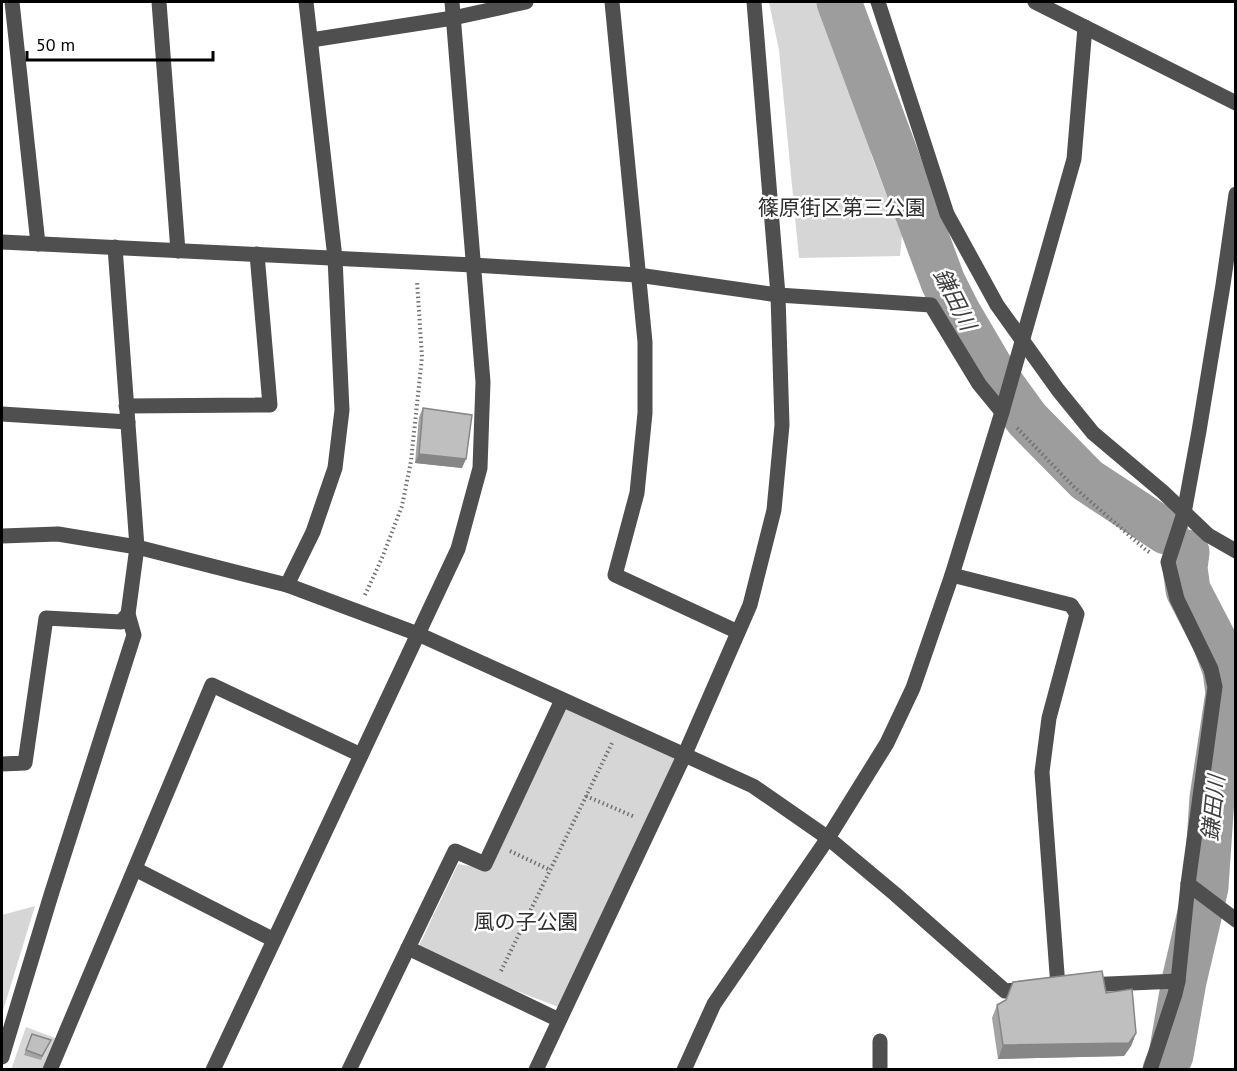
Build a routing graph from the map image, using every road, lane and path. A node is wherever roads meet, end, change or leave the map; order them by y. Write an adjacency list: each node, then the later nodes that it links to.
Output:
1 (12, 2): 16 (street)
2 (159, 2): 18 (street)
3 (306, 2): 12 (street)
4 (452, 2): 10 (street)
5 (526, 2): 10 (street)
6 (612, 2): 24 (street)
7 (754, 2): 26 (street)
8 (878, 2): 27 (street)
9 (1035, 2): 11 (street)
10 (453, 18): 12 (street); 23 (street)
11 (1085, 27): 13 (street); 27 (street)
12 (311, 40): 21 (street)
13 (1236, 103)
14 (1236, 194): 25 (street)
15 (2, 242): 16 (street); 20 (street)
16 (38, 244): 17 (street)
17 (115, 247): 18 (street); 28 (street)
18 (178, 250): 19 (street)
19 (257, 254): 21 (street); 28 (street)
20 (2, 257)
21 (335, 258): 22 (street); 38 (street)
22 (416, 262): 23 (street); 39 (path)
23 (473, 265): 24 (street); 42 (street)
24 (638, 275): 26 (street); 41 (street)
25 (1229, 287): 32 (street)
26 (778, 295): 29 (street); 41 (street)
27 (1022, 342): 29 (street); 32 (street)
28 (126, 406): 31 (street)
29 (1002, 412): 36 (path); 37 (street)
30 (2, 414): 31 (street)
31 (128, 422): 34 (street)
32 (1184, 513): 35 (street); 36 (street)
33 (2, 536): 34 (street)
34 (137, 547): 38 (street); 40 (street)
35 (1236, 551)
36 (1168, 562): 54 (street)
37 (952, 575): 50 (street); 59 (street)
38 (287, 585): 39 (street)
39 (358, 612): 42 (street)
40 (128, 614): 47 (street); 63 (street)
41 (738, 632): 46 (street)
42 (418, 634): 43 (street); 45 (street)
43 (562, 700): 44 (street); 51 (street)
44 (620, 726): 46 (street); 48 (path)
45 (361, 755): 52 (street); 56 (street)
46 (684, 756): 49 (street); 50 (street)
47 (2, 764)
48 (586, 796): 49 (path); 53 (path)
49 (651, 824): 61 (street)
50 (828, 838): 59 (street); 68 (street)
51 (494, 844): 53 (path); 57 (street)
52 (135, 869): 56 (street); 64 (street)
53 (550, 870): 60 (path)
54 (1188, 884): 55 (street); 58 (street)
55 (1236, 920)
56 (274, 940): 65 (street)
57 (408, 948): 60 (street); 66 (street)
58 (1178, 981): 59 (street); 70 (street)
59 (1058, 987)
60 (493, 988): 61 (street)
61 (559, 1020): 67 (street)
62 (880, 1041): 69 (street)
63 (2, 1057)
64 (50, 1070)
65 (213, 1070)
66 (349, 1070)
67 (536, 1070)
68 (684, 1070)
69 (879, 1070)
70 (1149, 1070)

